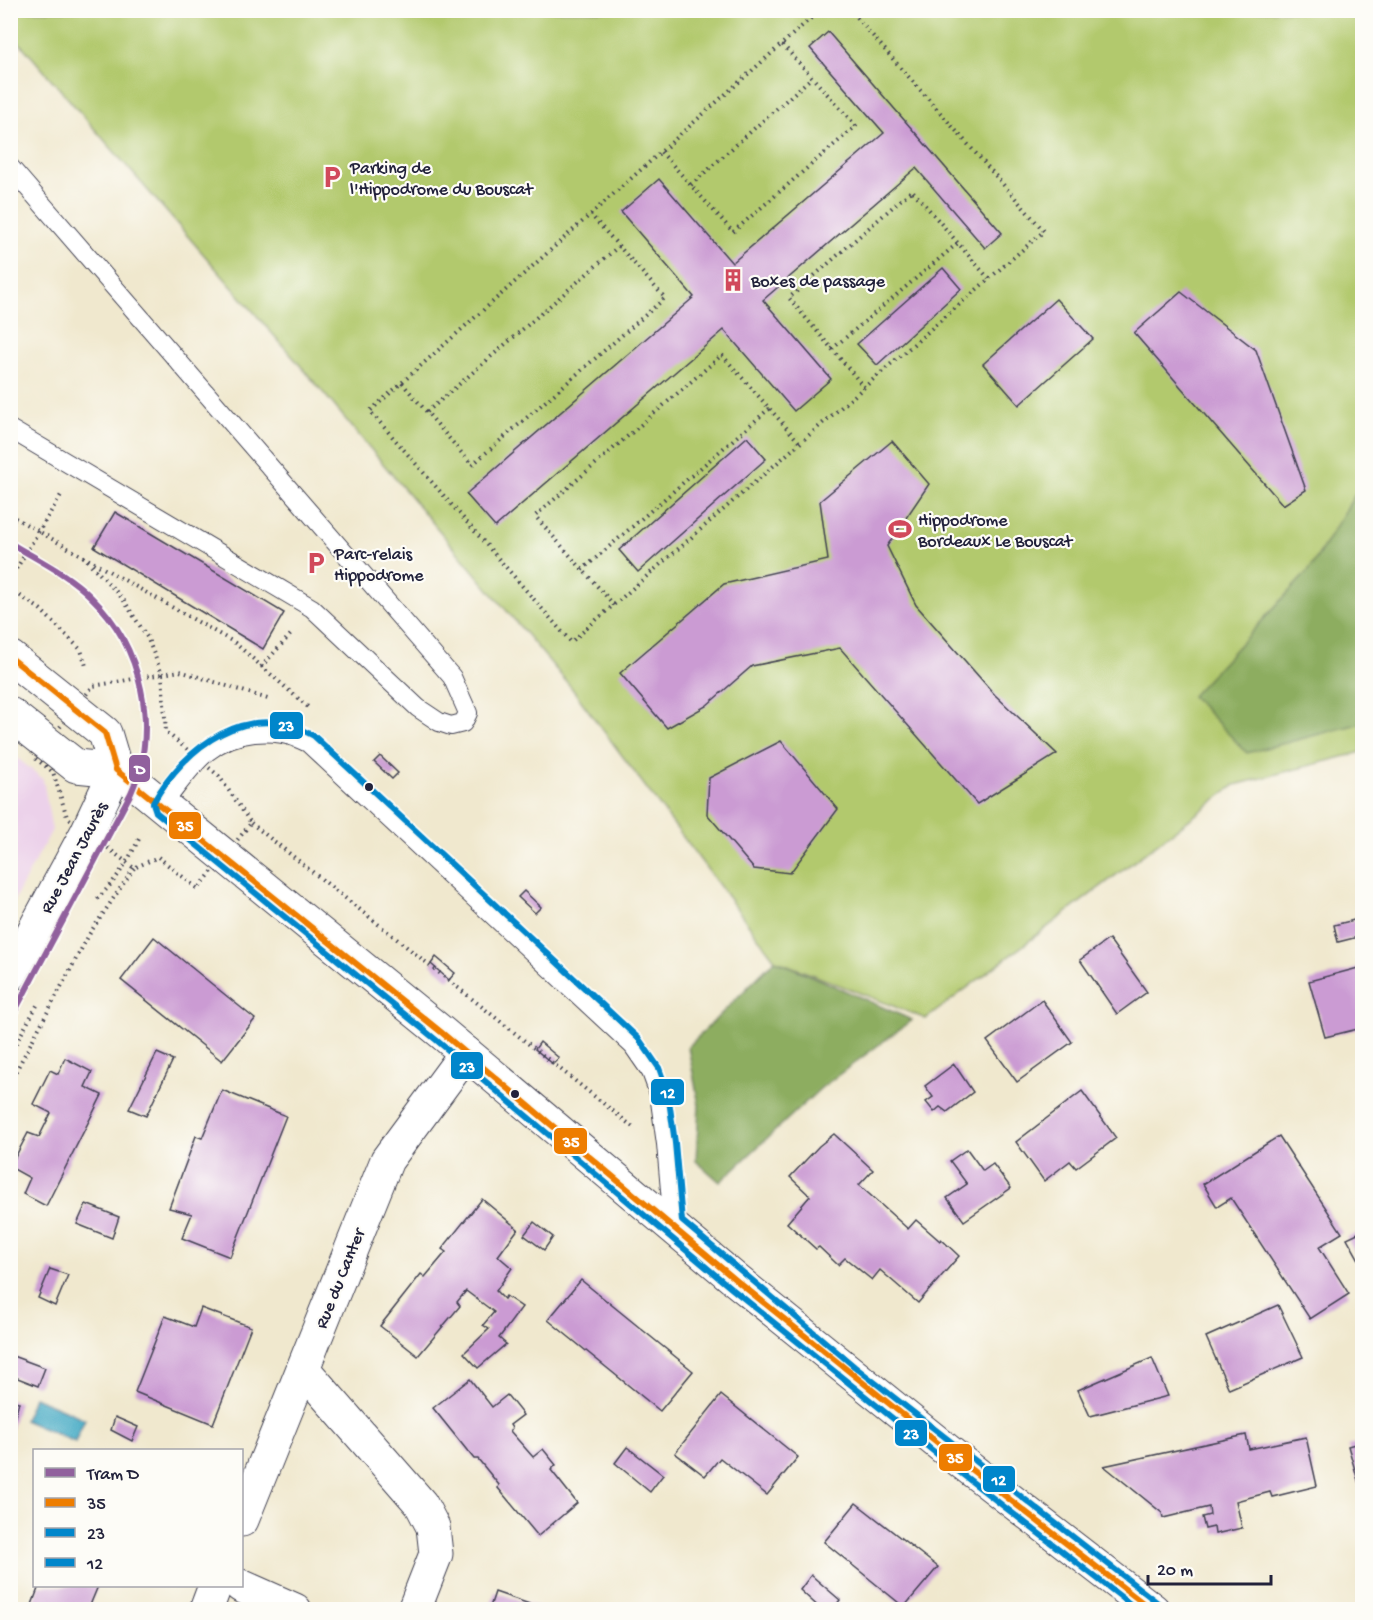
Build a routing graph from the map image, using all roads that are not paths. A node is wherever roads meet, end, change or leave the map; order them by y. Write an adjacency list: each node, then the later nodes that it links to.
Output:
1 (10, 167): 2 (lane)
2 (10, 429)
3 (10, 657): 5 (street)
4 (10, 714): 5 (street)
5 (116, 770): 6 (street); 7 (street, Rue Jean Jaurès)
6 (162, 805): 8 (street); 9 (lane)
7 (10, 975)
8 (466, 1053): 9 (street); 10 (street, Rue du Canter)
9 (673, 1225): 17 (street)
10 (303, 1369): 11 (street, Rue du Canter); 16 (street)
11 (243, 1518)
12 (215, 1587): 14 (street)
13 (243, 1587): 15 (street)
14 (206, 1610)
15 (295, 1610)
16 (414, 1610)
17 (1153, 1610)

